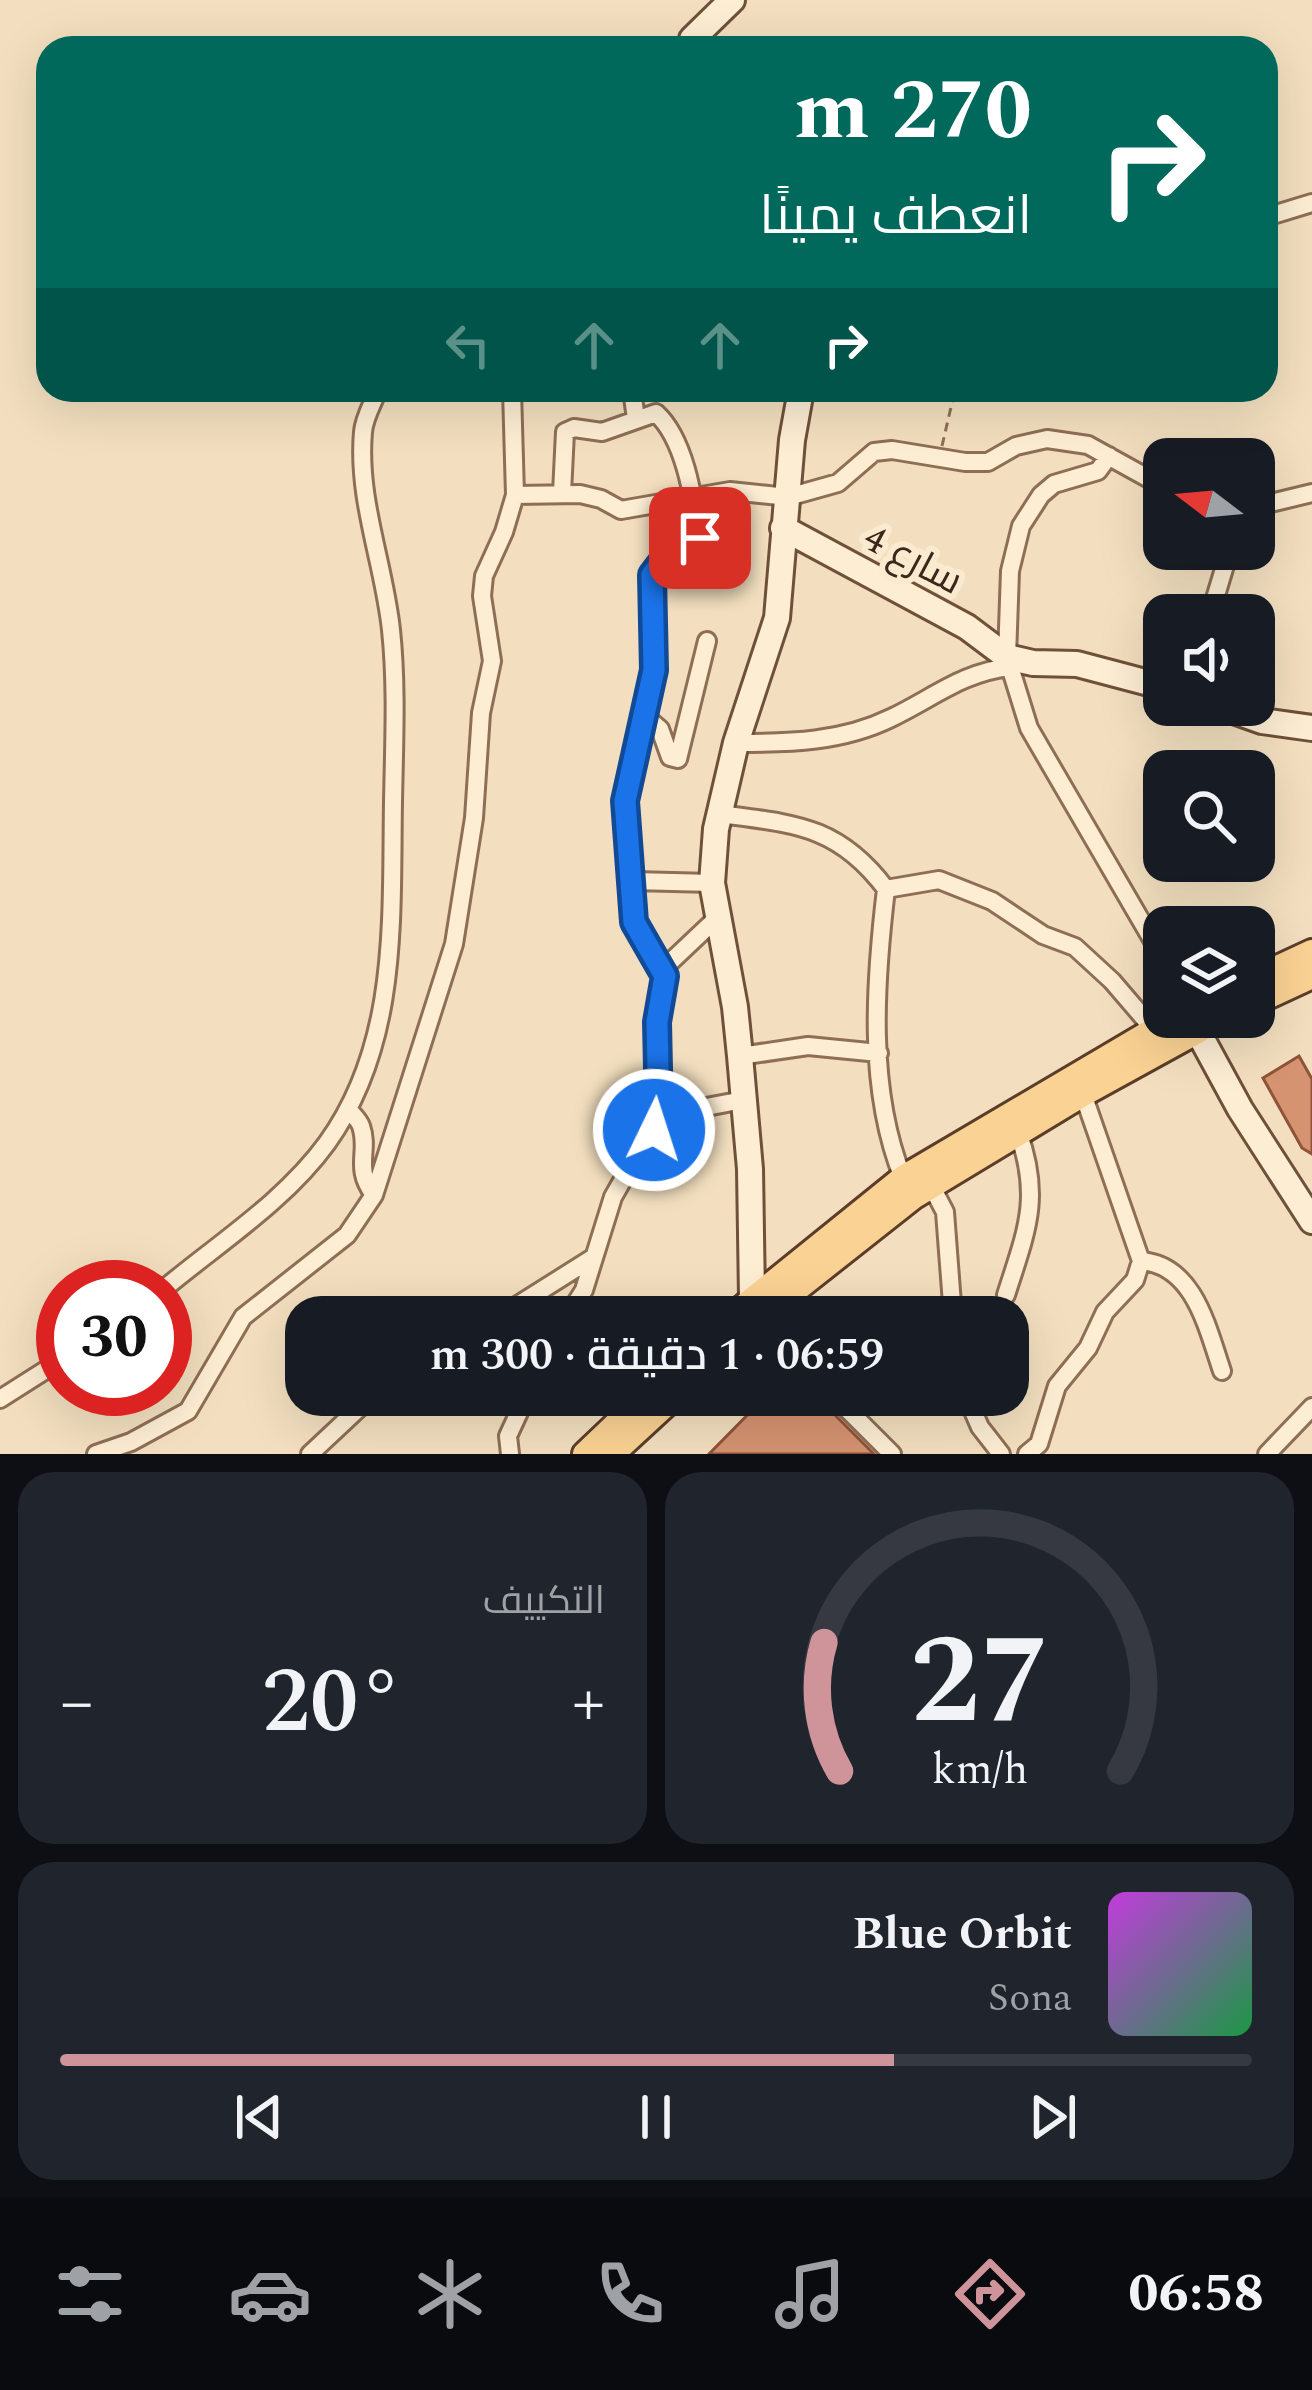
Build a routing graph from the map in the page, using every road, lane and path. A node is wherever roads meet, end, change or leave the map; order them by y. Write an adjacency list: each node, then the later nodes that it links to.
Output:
1 (732, 0): 2 (main road)
2 (696, 36)
3 (1312, 203): 4 (street)
4 (1278, 213)
5 (373, 402): 47 (street)
6 (512, 402): 16 (street)
7 (634, 402): 10 (street)
8 (799, 402): 18 (main road)
9 (952, 402): 12 (path)
10 (636, 419): 14 (street); 17 (street)
11 (1109, 456): 12 (street); 13 (street); 22 (street)
12 (939, 459): 18 (street)
13 (1143, 475)
14 (562, 493): 16 (street); 17 (street)
15 (1312, 493): 19 (street)
16 (515, 495): 52 (street)
17 (695, 496): 18 (street); 24 (street)
18 (788, 497): 20 (main road)
19 (1275, 502)
20 (783, 528): 22 (main road, سارع 4); 27 (main road)
21 (707, 641): 24 (street)
22 (1009, 662): 23 (main road); 27 (street); 33 (street)
23 (1143, 681)
24 (646, 717): 29 (street)
25 (1275, 723): 26 (main road)
26 (1312, 728)
27 (736, 742): 28 (main road)
28 (720, 814): 30 (main road); 31 (street)
29 (633, 881): 30 (street); 35 (street)
30 (712, 883): 32 (main road)
31 (886, 890): 39 (street); 43 (street)
32 (718, 917): 35 (street); 44 (main road)
33 (1143, 924)
34 (1312, 952): 36 (main road)
35 (664, 968): 48 (street)
36 (1275, 970)
37 (1312, 976): 38 (main road)
38 (1275, 993)
39 (1143, 997)
40 (1152, 1038): 50 (main road)
41 (1159, 1038): 45 (main road)
42 (1190, 1038): 53 (main road)
43 (879, 1053): 44 (street); 50 (street)
44 (740, 1056): 46 (main road)
45 (1083, 1094): 49 (main road); 55 (street)
46 (743, 1100): 48 (street); 60 (main road)
47 (349, 1110): 52 (street); 56 (street)
48 (659, 1116): 54 (street)
49 (1018, 1132): 51 (main road); 57 (street)
50 (903, 1178): 61 (main road)
51 (932, 1187): 62 (main road); 63 (street)
52 (374, 1195): 74 (street)
53 (1310, 1217)
54 (594, 1257): 58 (street); 59 (street)
55 (1141, 1261): 64 (street); 82 (street)
56 (192, 1266)
57 (1006, 1295)
58 (532, 1296)
59 (580, 1296)
60 (756, 1296)
61 (773, 1296)
62 (777, 1296)
63 (951, 1296)
64 (1222, 1371)
65 (36, 1376): 66 (street)
66 (0, 1399)
67 (1312, 1407): 83 (street)
68 (351, 1416): 76 (street)
69 (517, 1416): 77 (street)
70 (625, 1416): 78 (main road)
71 (654, 1416): 79 (main road)
72 (854, 1416): 80 (street)
73 (975, 1416): 81 (street)
74 (117, 1451): 75 (street)
75 (96, 1454)
76 (310, 1454)
77 (510, 1454)
78 (586, 1454)
79 (613, 1454)
80 (892, 1454)
81 (1001, 1454)
82 (1027, 1454)
83 (1268, 1454)

